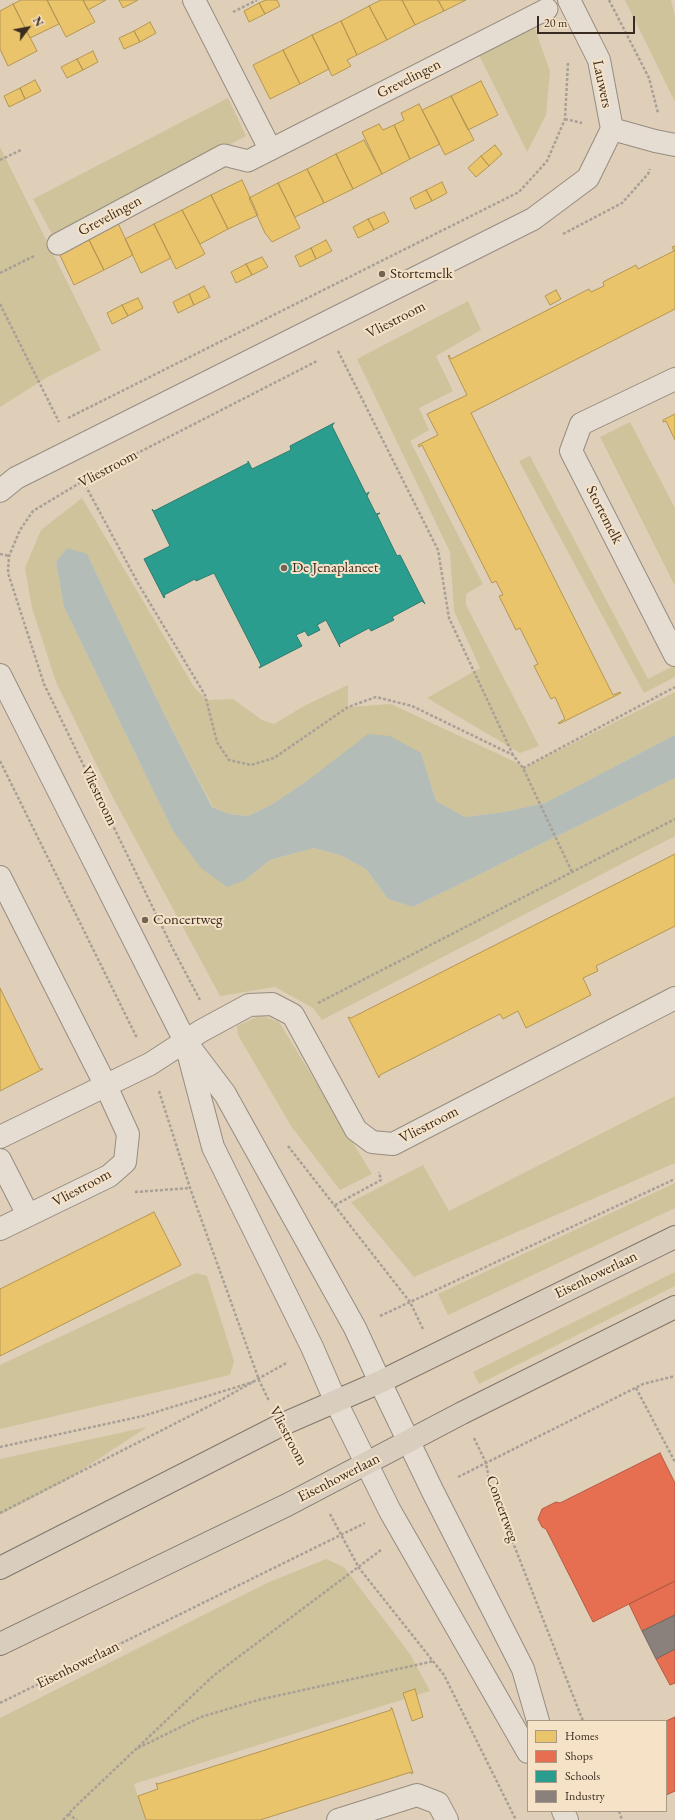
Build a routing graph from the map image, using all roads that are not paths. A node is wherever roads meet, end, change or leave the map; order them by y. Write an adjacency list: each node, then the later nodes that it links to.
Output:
1 (194, 0): 6 (street)
2 (569, 0): 4 (street, Lauwers)
3 (547, 9): 6 (street, Grevelingen)
4 (612, 129): 5 (street, Lauwers); 9 (street, Vliestroom)
5 (665, 143)
6 (270, 149): 7 (street, Grevelingen)
7 (58, 244)
8 (675, 379): 10 (street, Stortemelk)
9 (0, 491)
10 (675, 655)
11 (0, 676): 14 (street)
12 (0, 877): 15 (street, Vliestroom)
13 (675, 998): 14 (street, Vliestroom)
14 (185, 1041): 15 (street); 22 (street); 23 (street)
15 (106, 1086): 16 (street); 18 (street, Vliestroom)
16 (0, 1137)
17 (0, 1160): 18 (street)
18 (28, 1215): 19 (street, Vliestroom)
19 (0, 1229)
20 (675, 1236): 22 (main road, Eisenhowerlaan)
21 (675, 1306): 24 (main road, Eisenhowerlaan)
22 (380, 1382): 23 (main road, Eisenhowerlaan); 24 (street)
23 (336, 1402): 25 (street); 26 (main road, Eisenhowerlaan)
24 (409, 1442): 25 (main road, Eisenhowerlaan); 28 (street)
25 (366, 1464): 27 (main road, Eisenhowerlaan); 29 (street)
26 (0, 1568)
27 (0, 1644)
28 (538, 1720)
29 (527, 1750)
30 (338, 1820): 31 (street)
31 (447, 1820)

